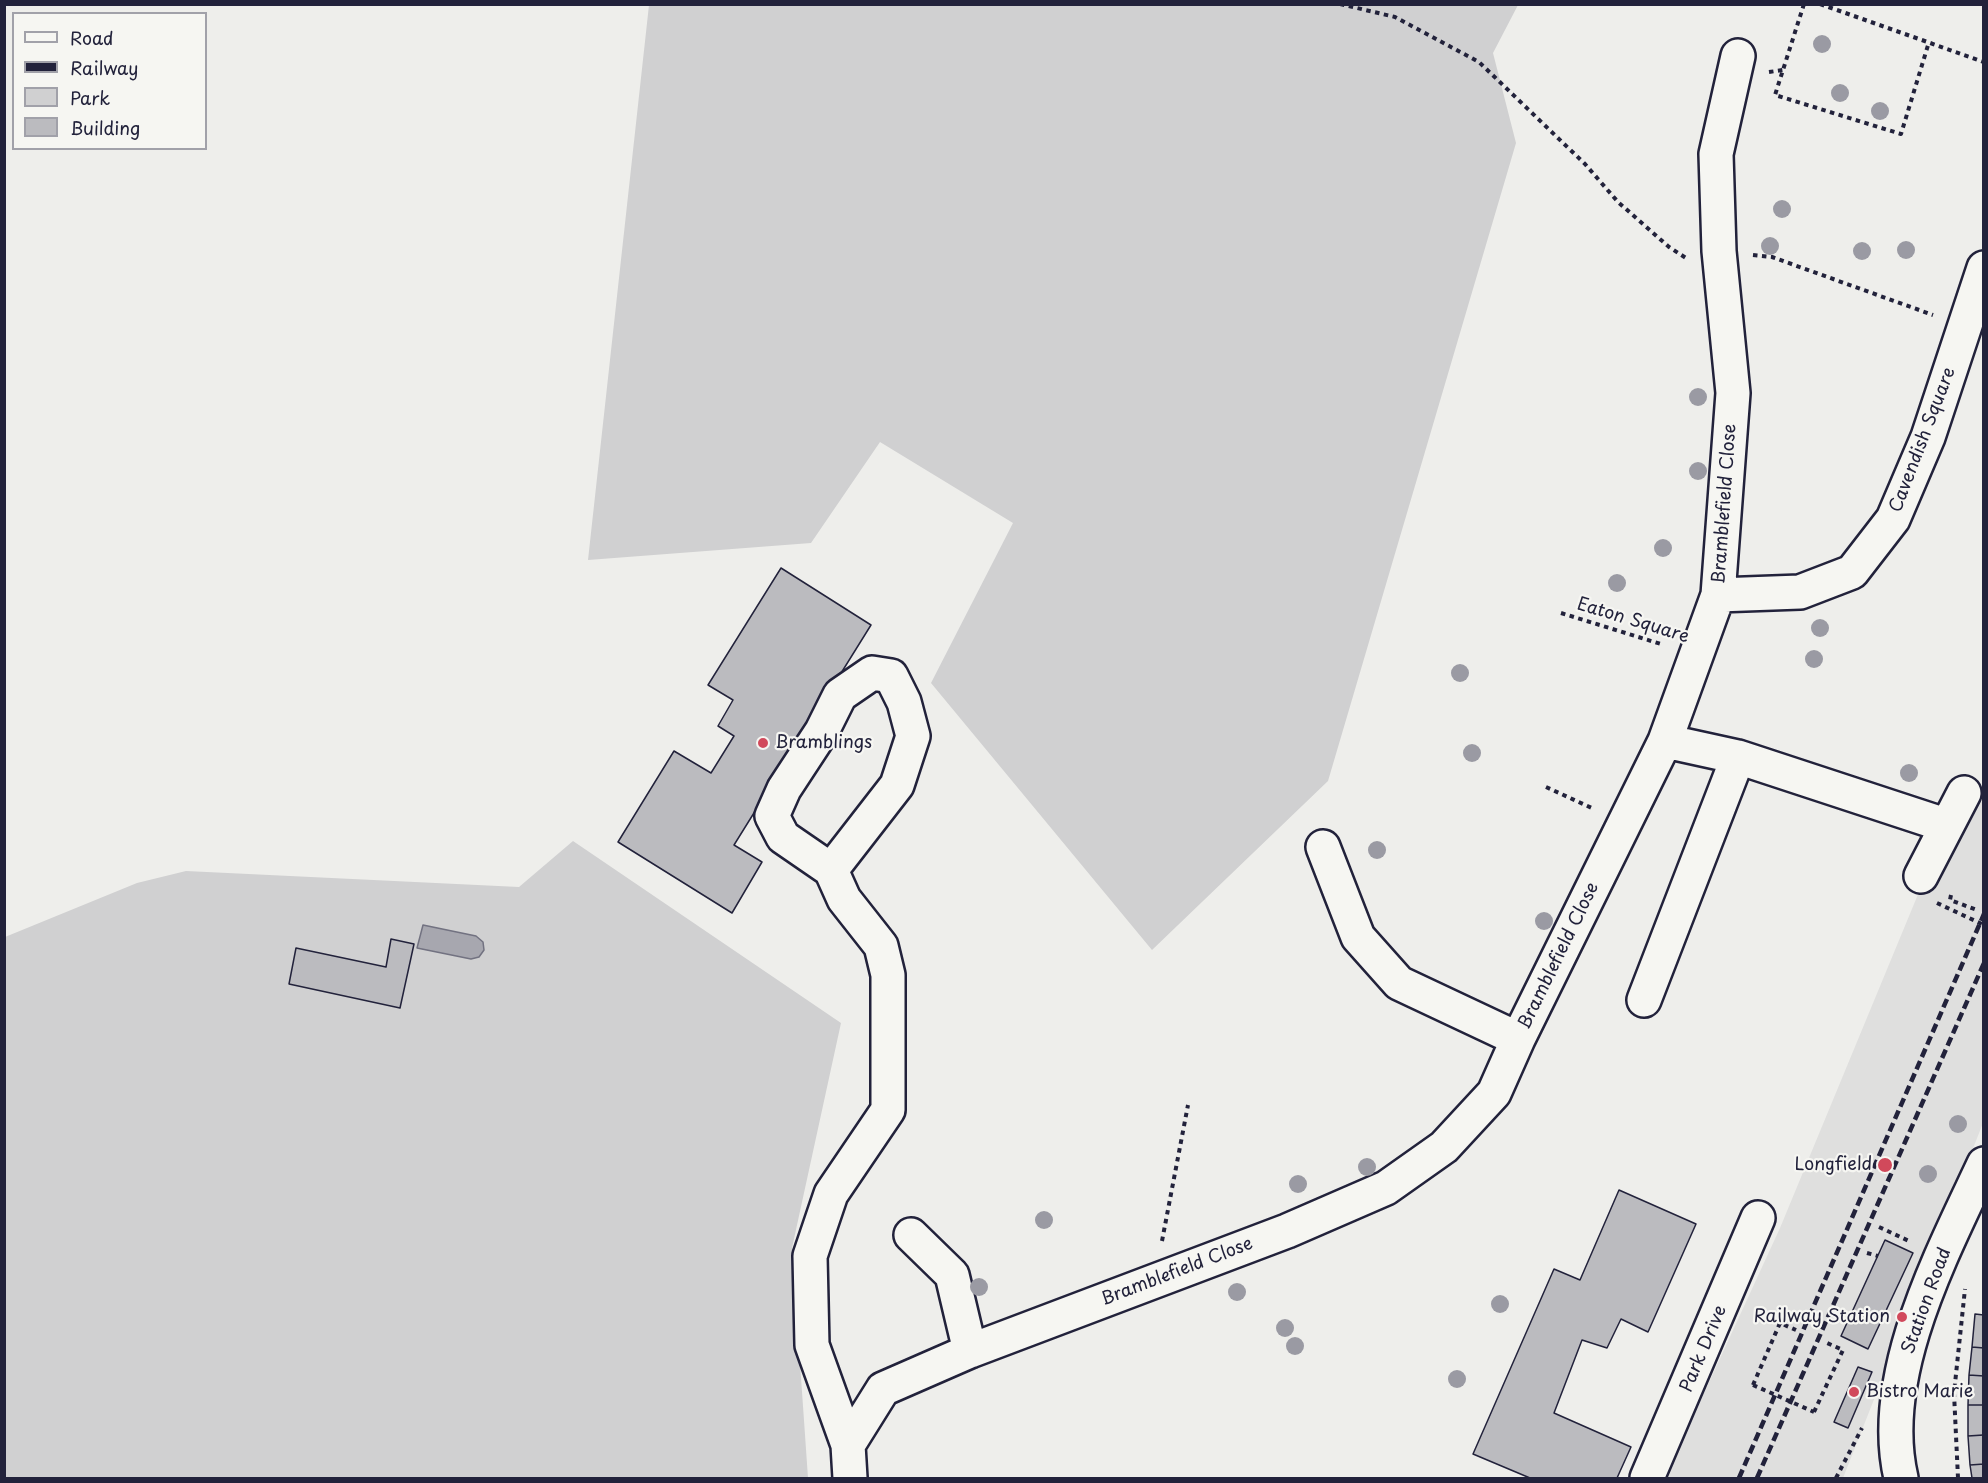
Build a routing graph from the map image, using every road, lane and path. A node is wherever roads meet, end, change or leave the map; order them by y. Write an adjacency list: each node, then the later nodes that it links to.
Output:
1 (1340, 4): 7 (path)
2 (1804, 4): 4 (path)
3 (1820, 4): 4 (path)
4 (1929, 42): 6 (path)
5 (1738, 56): 7 (street, Bramblefield Close)
6 (1983, 62)
7 (1721, 267): 9 (path); 10 (street, Bramblefield Close)
8 (1983, 268): 9 (street, Cavendish Square)
9 (1964, 327): 10 (street, Cavendish Square)
10 (1718, 594): 12 (street, Bramblefield Close)
11 (1561, 613): 12 (path, Eaton Square)
12 (1696, 654): 13 (street, Bramblefield Close)
13 (1665, 741): 14 (street); 17 (street, Bramblefield Close)
14 (1738, 757): 18 (street); 23 (street)
15 (1546, 787): 17 (path)
16 (1964, 793): 18 (street)
17 (1625, 823): 24 (street, Bramblefield Close)
18 (1945, 825): 21 (street)
19 (1323, 848): 24 (street)
20 (831, 870): 20 (street); 39 (street)
21 (1929, 890): 22 (path, bridge)
22 (1983, 925)
23 (1644, 1000)
24 (1518, 1039): 34 (street, Bramblefield Close)
25 (1188, 1105): 34 (path)
26 (1983, 1164): 27 (street, Station Road)
27 (1976, 1202): 42 (street, Station Road)
28 (1758, 1218): 41 (street, Park Drive)
29 (1879, 1227): 31 (path)
30 (911, 1235): 38 (street)
31 (1909, 1241)
32 (1867, 1253): 33 (path)
33 (1878, 1256)
34 (1155, 1280): 38 (street, Bramblefield Close)
35 (1963, 1283): 43 (path)
36 (1796, 1330): 37 (path, bridge)
37 (1827, 1343)
38 (970, 1351): 39 (street, Bramblefield Close)
39 (848, 1445): 40 (street)
40 (850, 1479)
41 (1647, 1479)
42 (1901, 1479)
43 (1958, 1479)

